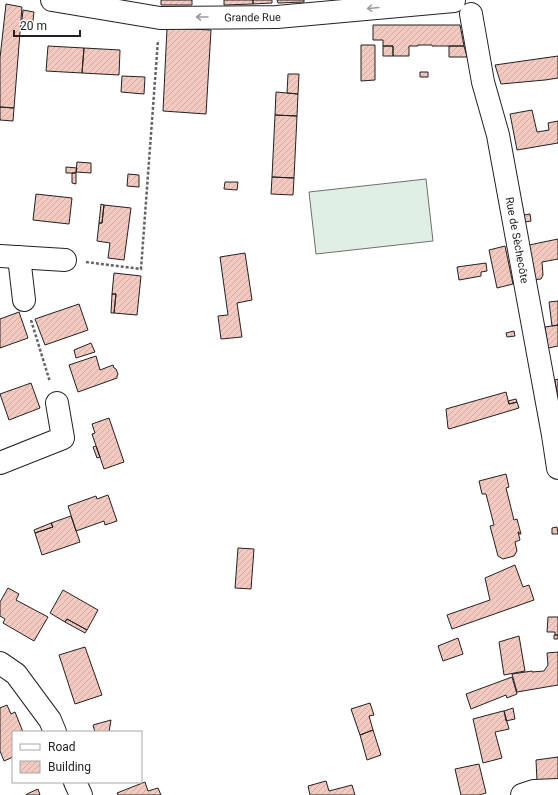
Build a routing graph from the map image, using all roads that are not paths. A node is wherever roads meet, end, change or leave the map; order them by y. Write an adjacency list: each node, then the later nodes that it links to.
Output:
1 (52, 0): 2 (street, Grande Rue, one-way to 1)
2 (454, 0): 3 (street)
3 (476, 7): 9 (street, Rue de Sèchecôte)
4 (10, 256): 5 (street); 6 (street)
5 (65, 260)
6 (24, 300)
7 (57, 403): 8 (street)
8 (0, 463)
9 (558, 468)
10 (0, 663): 11 (street)
11 (55, 731)
12 (76, 783): 14 (street)
13 (558, 790): 15 (street)
14 (81, 795)
15 (522, 795)

